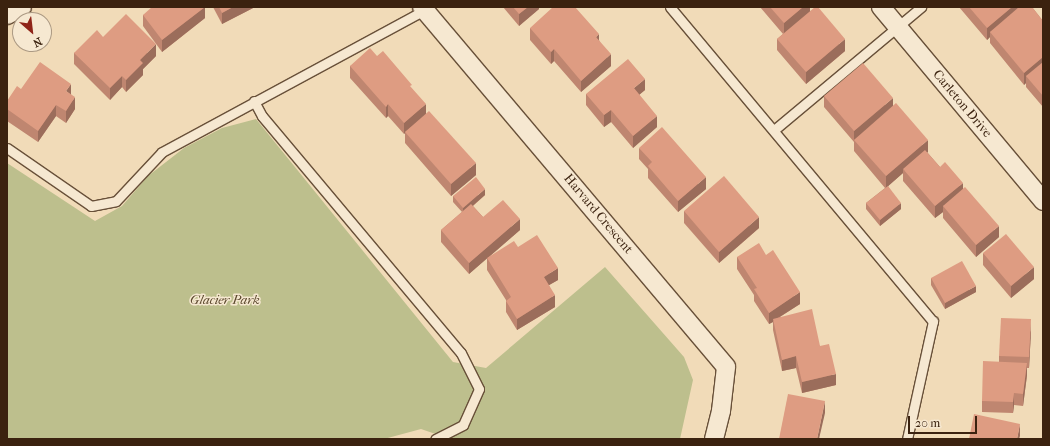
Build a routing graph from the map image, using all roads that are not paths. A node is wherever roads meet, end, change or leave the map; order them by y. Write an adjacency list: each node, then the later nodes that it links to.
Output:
1 (22, 7): 6 (street)
2 (670, 7): 9 (lane)
3 (881, 7): 7 (street, Carleton Drive)
4 (921, 7): 7 (lane)
5 (424, 9): 8 (lane); 13 (street, Harvard Crescent)
6 (7, 15)
7 (898, 27): 9 (lane); 11 (street, Carleton Drive)
8 (254, 101): 10 (lane); 12 (lane)
9 (774, 130): 14 (lane)
10 (7, 148)
11 (1043, 201)
12 (435, 439)
13 (714, 439)
14 (907, 439)

